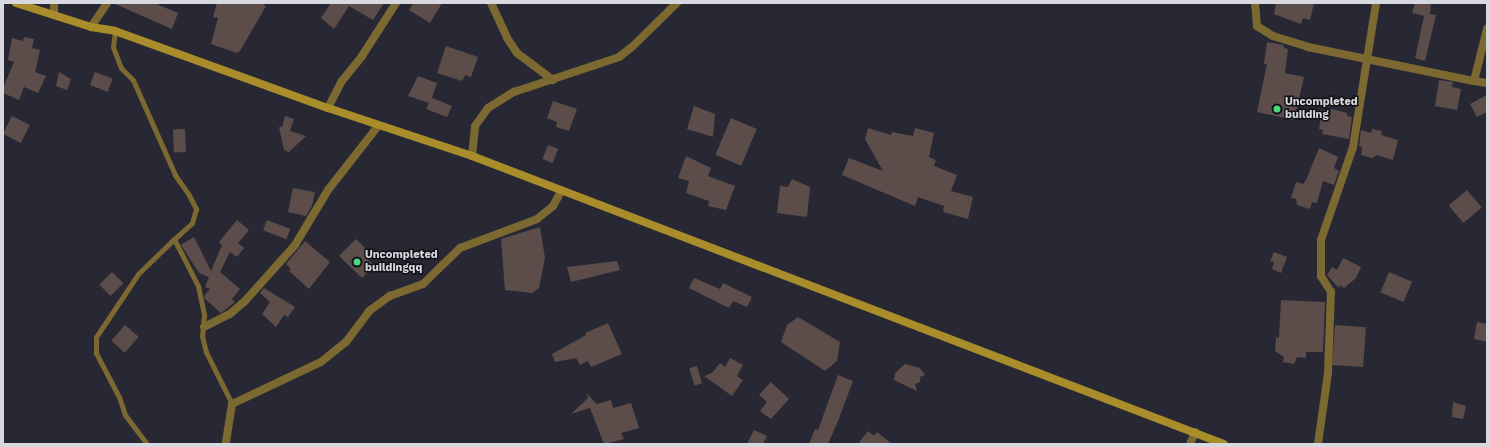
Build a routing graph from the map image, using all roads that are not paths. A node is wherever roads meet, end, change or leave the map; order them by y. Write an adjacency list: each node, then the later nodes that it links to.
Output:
1 (16, 3): 9 (main road)
2 (54, 3): 9 (street)
3 (107, 3): 10 (street)
4 (396, 3): 17 (street)
5 (491, 3): 14 (street)
6 (677, 3): 14 (street)
7 (1255, 3): 13 (street)
8 (1376, 3): 13 (street)
9 (54, 14): 10 (main road)
10 (91, 27): 12 (main road)
11 (1487, 29): 15 (street)
12 (115, 30): 17 (main road); 21 (lane)
13 (1369, 60): 15 (street); 29 (street)
14 (553, 80): 19 (street)
15 (1474, 80): 16 (street)
16 (1487, 84)
17 (328, 108): 18 (main road)
18 (378, 126): 19 (main road); 22 (street)
19 (472, 156): 20 (main road)
20 (562, 190): 23 (street); 24 (main road)
21 (174, 239): 22 (lane); 26 (lane)
22 (204, 327): 23 (lane)
23 (232, 404): 25 (street)
24 (1195, 432): 27 (street); 28 (main road)
25 (226, 442)
26 (147, 444)
27 (1190, 444)
28 (1224, 444)
29 (1318, 444)

